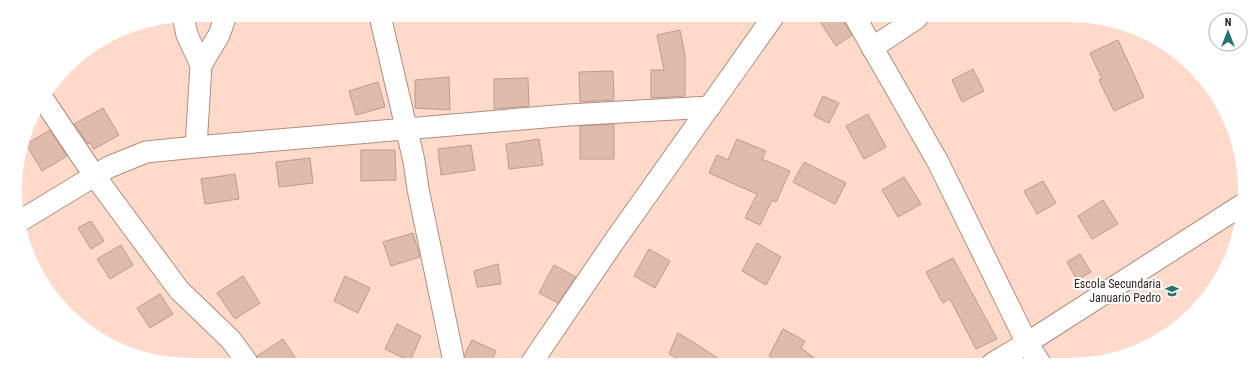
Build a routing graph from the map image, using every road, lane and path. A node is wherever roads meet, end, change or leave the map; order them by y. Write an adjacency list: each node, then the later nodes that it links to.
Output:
1 (185, 22): 8 (street)
2 (224, 22): 8 (street)
3 (381, 22): 11 (street)
4 (769, 22): 10 (street)
5 (858, 22): 7 (street)
6 (911, 22): 7 (street)
7 (872, 48): 16 (street)
8 (202, 64): 12 (street)
9 (47, 103): 13 (street)
10 (710, 106): 11 (street); 19 (street)
11 (407, 129): 12 (street); 17 (street)
12 (196, 146): 13 (street)
13 (94, 175): 15 (street); 18 (street)
14 (1237, 208): 16 (street)
15 (24, 219)
16 (1027, 344): 20 (street); 21 (street)
17 (453, 357)
18 (244, 358)
19 (535, 358)
20 (1002, 358)
21 (1037, 358)

